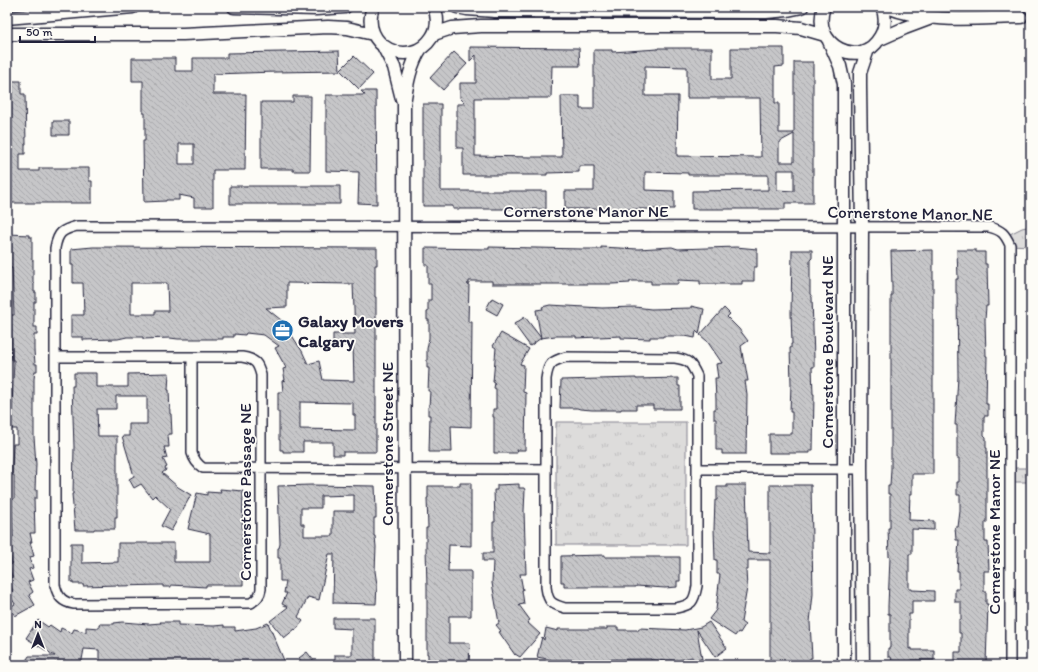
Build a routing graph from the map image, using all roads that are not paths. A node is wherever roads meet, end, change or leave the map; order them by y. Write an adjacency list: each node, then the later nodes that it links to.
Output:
1 (133, 7): 12 (street)
2 (234, 7): 3 (street)
3 (345, 7)
4 (373, 7): 15 (street)
5 (434, 7): 16 (street)
6 (457, 7): 7 (street)
7 (802, 7)
8 (824, 7): 17 (street, Cornerstone Boulevard NE)
9 (882, 7): 18 (street)
10 (887, 7): 13 (street)
11 (1021, 17): 13 (street)
12 (7, 18)
13 (931, 18): 18 (street)
14 (7, 34): 15 (street)
15 (373, 34): 19 (street, Cornerstone Street NE)
16 (434, 34): 17 (street); 20 (street, Cornerstone Street NE)
17 (827, 38): 21 (street); 24 (street, Cornerstone Boulevard NE)
18 (878, 40): 21 (street)
19 (383, 46): 20 (street); 22 (street, Cornerstone Street NE)
20 (421, 48): 22 (street, Cornerstone Street NE)
21 (868, 49): 25 (street, Cornerstone Boulevard NE)
22 (404, 104): 23 (street, Cornerstone Street NE)
23 (404, 227): 24 (street, Cornerstone Manor NE); 26 (street, Cornerstone Passage NE); 29 (street, Cornerstone Street NE)
24 (844, 227): 25 (street, Cornerstone Manor NE); 32 (street, Cornerstone Boulevard NE)
25 (862, 227): 33 (street, Cornerstone Boulevard NE); 37 (street, Cornerstone Manor NE)
26 (56, 357): 27 (street, Cornerstone Passage NE); 28 (street, Cornerstone Passage NE)
27 (192, 358): 28 (street); 28 (street, Cornerstone Passage NE)
28 (261, 469): 29 (street)
29 (404, 469): 30 (street); 34 (street, Cornerstone Street NE)
30 (546, 469): 31 (street); 31 (street)
31 (697, 469): 32 (street)
32 (844, 469): 33 (street); 35 (street, Cornerstone Boulevard NE)
33 (861, 469): 36 (street, Cornerstone Boulevard NE)
34 (405, 665)
35 (844, 665)
36 (862, 665)
37 (1010, 665)

